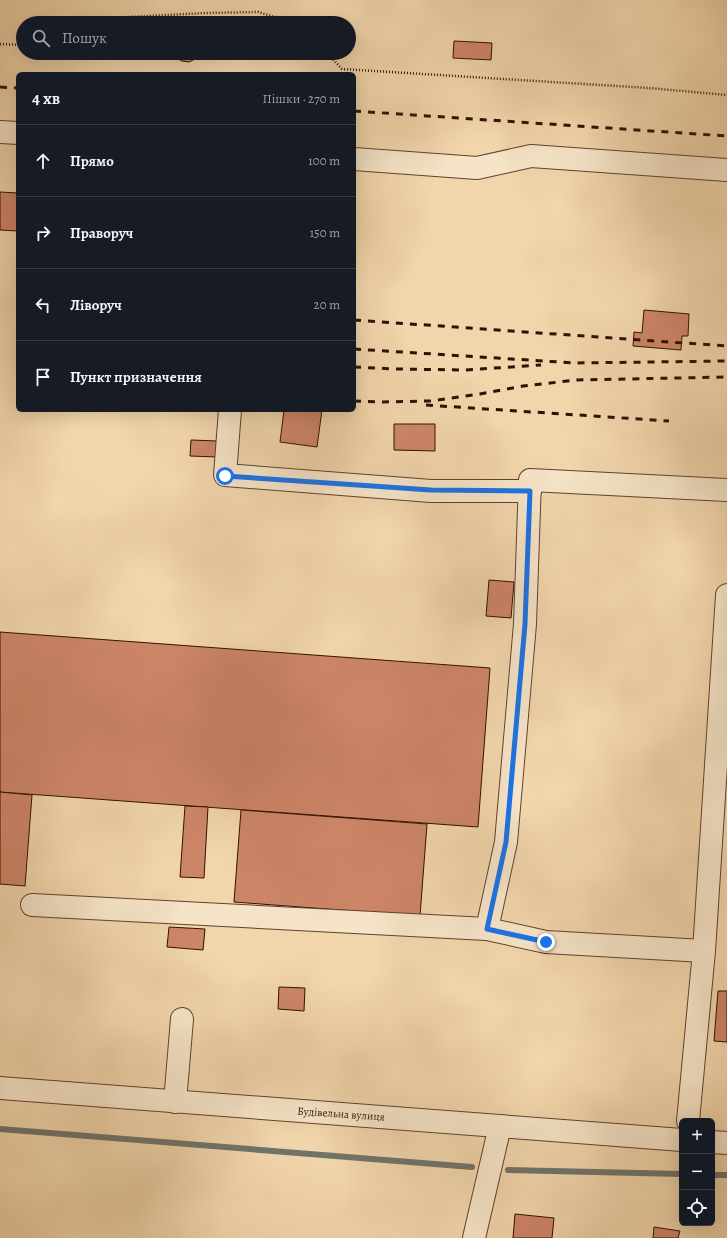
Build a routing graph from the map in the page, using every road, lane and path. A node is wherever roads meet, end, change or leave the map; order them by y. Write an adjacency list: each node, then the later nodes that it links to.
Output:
1 (148, 16): 2 (path)
2 (271, 16)
3 (0, 44): 4 (path)
4 (16, 45)
5 (334, 60): 6 (path)
6 (727, 95)
7 (0, 132): 8 (street)
8 (16, 133)
9 (356, 158): 10 (street)
10 (727, 170)
11 (230, 412): 13 (street)
12 (727, 490): 13 (street)
13 (530, 491): 17 (street)
14 (727, 595): 15 (street)
15 (723, 733): 18 (street)
16 (32, 905): 17 (street)
17 (487, 929): 18 (street)
18 (704, 951): 22 (street)
19 (182, 1019): 21 (street)
20 (0, 1088): 21 (street, Будівельна вулиця)
21 (175, 1102): 23 (street, Будівельна вулиця)
22 (688, 1118)
23 (500, 1126): 24 (street, Будівельна вулиця); 27 (street)
24 (679, 1140)
25 (715, 1142): 26 (street)
26 (727, 1143)
27 (474, 1238)

